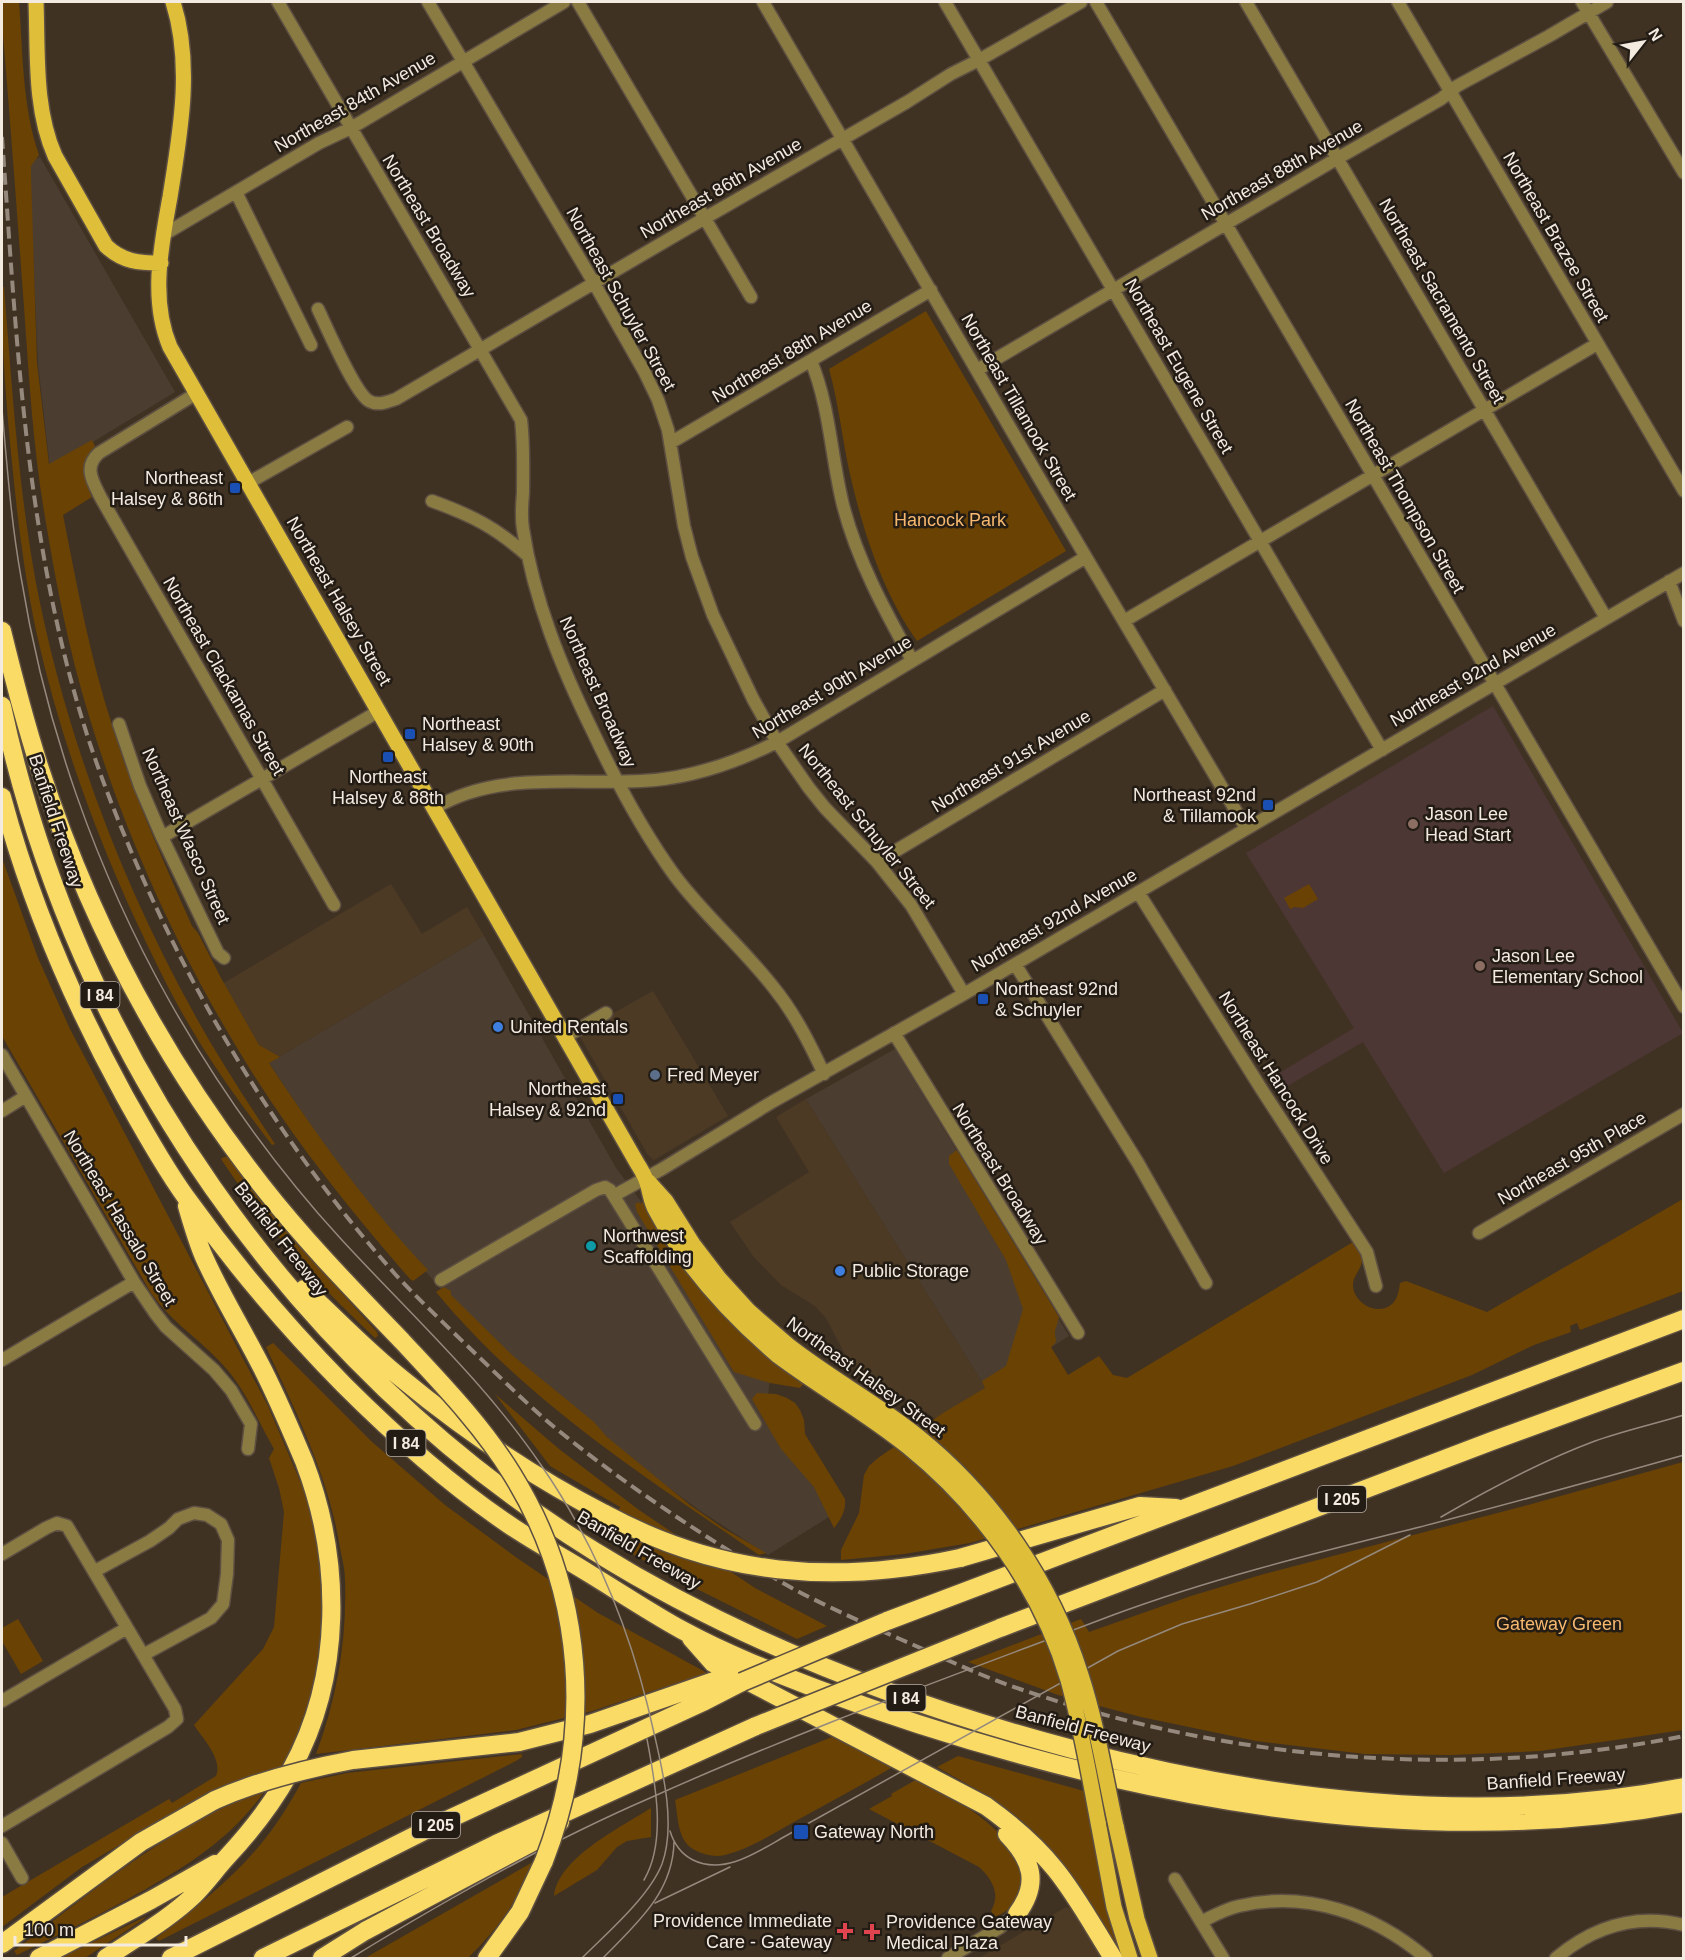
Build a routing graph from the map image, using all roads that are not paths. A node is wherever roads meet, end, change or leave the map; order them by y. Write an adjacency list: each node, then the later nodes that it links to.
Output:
1 (36, 2): 26 (main road)
2 (173, 2): 25 (main road, Northeast Halsey Street)
3 (278, 2): 18 (street, Northeast Broadway)
4 (428, 2): 16 (street, Northeast Schuyler Street)
5 (564, 2): 16 (street, Northeast 84th Avenue)
6 (578, 2): 23 (street)
7 (763, 2): 19 (street, Northeast Tillamook Street)
8 (945, 2): 15 (street, Northeast Eugene Street)
9 (1081, 2): 15 (street, Northeast 86th Avenue)
10 (1096, 2): 24 (street, Northeast Thompson Street)
11 (1246, 2): 20 (street, Northeast Sacramento Street)
12 (1398, 2): 17 (street, Northeast Brazee Street)
13 (1607, 2): 14 (street, Northeast 88th Avenue)
14 (1585, 7): 17 (street, Northeast 88th Avenue); 21 (street)
15 (979, 60): 19 (street, Northeast 86th Avenue); 29 (street, Northeast Eugene Street)
16 (462, 61): 18 (street, Northeast 84th Avenue); 27 (street, Northeast Schuyler Street)
17 (1450, 91): 20 (street, Northeast 88th Avenue); 32 (street, Northeast Brazee Street)
18 (351, 128): 22 (street, Northeast 84th Avenue); 34 (street, Northeast Broadway)
19 (843, 139): 23 (street, Northeast 86th Avenue); 28 (street, Northeast Tillamook Street)
20 (1338, 158): 24 (street, Northeast 88th Avenue); 38 (street, Northeast Sacramento Street)
21 (1683, 173)
22 (236, 192): 25 (street, Northeast 84th Avenue); 33 (street)
23 (705, 218): 27 (street, Northeast 86th Avenue); 30 (street)
24 (1226, 223): 29 (street, Northeast 88th Avenue); 41 (street, Northeast Thompson Street)
25 (163, 235): 26 (main road, Northeast Halsey Street)
26 (161, 263): 37 (main road, Northeast Halsey Street)
27 (594, 283): 34 (street, Northeast 86th Avenue); 40 (street, Northeast Schuyler Street)
28 (931, 290): 35 (street, Northeast 88th Avenue); 36 (street, Northeast Tillamook Street)
29 (1113, 290): 36 (street, Northeast 88th Avenue); 45 (street, Northeast Eugene Street)
30 (751, 297)
31 (318, 309): 34 (street, Northeast 86th Avenue)
32 (1597, 344): 38 (street); 43 (street, Northeast Brazee Street)
33 (311, 345)
34 (481, 349): 46 (street, Northeast Broadway)
35 (811, 361): 40 (street, Northeast 88th Avenue); 54 (street)
36 (976, 370): 47 (street, Northeast Tillamook Street)
37 (196, 393): 42 (main road, Northeast Halsey Street); 62 (street, Northeast Clackamas Street)
38 (1484, 410): 41 (street); 50 (street, Northeast Sacramento Street)
39 (346, 427): 42 (street)
40 (670, 443): 60 (street, Northeast Schuyler Street)
41 (1372, 476): 45 (street); 55 (street, Northeast Thompson Street)
42 (248, 483): 58 (main road, Northeast Halsey Street)
43 (1683, 491)
44 (432, 501): 46 (street)
45 (1260, 542): 51 (street); 61 (street, Northeast Eugene Street)
46 (528, 556): 63 (street, Northeast Broadway)
47 (1086, 557): 51 (street, Northeast Tillamook Street); 54 (street, Northeast 90th Avenue)
48 (1683, 573): 49 (street, Northeast 92nd Avenue)
49 (1669, 581): 50 (street, Northeast 92nd Avenue); 52 (street)
50 (1606, 618): 55 (street, Northeast 92nd Avenue)
51 (1124, 621): 56 (street, Northeast Tillamook Street)
52 (1683, 621)
53 (2, 631): 125 (highway, bridge)
54 (912, 660): 60 (street, Northeast 90th Avenue)
55 (1494, 683): 61 (street, Northeast 92nd Avenue); 74 (street, Northeast Thompson Street)
56 (1165, 690): 66 (street, Northeast Tillamook Street); 68 (street, Northeast 91st Avenue)
57 (2, 706): 87 (highway, Banfield Freeway / I 84)
58 (379, 711): 62 (street); 65 (main road, Northeast Halsey Street)
59 (119, 724): 67 (street, Northeast Wasco Street)
60 (777, 742): 63 (street, Northeast 90th Avenue); 68 (street, Northeast Schuyler Street)
61 (1382, 750): 66 (street, Northeast 92nd Avenue)
62 (262, 779): 67 (street); 70 (street, Northeast Clackamas Street)
63 (617, 782): 65 (street, Northeast 90th Avenue); 79 (street, Northeast Broadway)
64 (2, 797): 84 (highway, Banfield Freeway / I 84)
65 (435, 808): 77 (main road, Northeast Halsey Street)
66 (1246, 828): 69 (street, Northeast 92nd Avenue)
67 (162, 837): 71 (street, Northeast Wasco Street)
68 (877, 862): 73 (street, Northeast Schuyler Street)
69 (1138, 892): 72 (street, Northeast 92nd Avenue); 91 (street, Northeast Hancock Drive)
70 (333, 905)
71 (224, 958)
72 (1015, 964): 73 (street, Northeast 92nd Avenue); 90 (street)
73 (964, 994): 76 (street, Northeast 92nd Avenue)
74 (1683, 1007)
75 (606, 1013): 77 (street)
76 (894, 1033): 79 (street, Northeast 92nd Avenue); 93 (street, Northeast Broadway)
77 (565, 1037): 83 (main road, Northeast Halsey Street)
78 (2, 1055): 80 (street, Northeast Hassalo Street)
79 (824, 1074): 83 (street, Northeast 92nd Avenue)
80 (26, 1096): 81 (street); 89 (street, Northeast Hassalo Street)
81 (2, 1111)
82 (1683, 1114): 86 (street, Northeast 95th Place)
83 (646, 1179): 85 (street, Northeast 92nd Avenue); 94 (main road, Northeast Halsey Street)
84 (182, 1193): 103 (highway, Banfield Freeway / I 84); 113 (highway)
85 (615, 1195): 88 (street, Northeast 92nd Avenue); 97 (street)
86 (1479, 1233)
87 (264, 1255): 99 (highway, bridge); 107 (highway, Banfield Freeway / I 84)
88 (441, 1280)
89 (134, 1282): 95 (street); 98 (street, Northeast Hassalo Street)
90 (1206, 1283)
91 (1376, 1286)
92 (1683, 1319): 99 (highway, I 205)
93 (1078, 1333)
94 (783, 1351): 128 (main road, Northeast Halsey Street, bridge); 129 (main road, Northeast Halsey Street, bridge)
95 (2, 1360)
96 (1683, 1371): 108 (highway, I 205, bridge)
97 (755, 1424)
98 (248, 1449)
99 (1182, 1508): 105 (highway, I 205, bridge)
100 (2, 1554): 101 (street)
101 (95, 1571): 102 (street); 104 (street)
102 (127, 1628): 104 (street); 106 (street)
103 (683, 1630): 109 (highway, Banfield Freeway / I 84); 110 (highway)
104 (143, 1654): 111 (street)
105 (742, 1682): 119 (highway, bridge); 122 (highway, I 205)
106 (2, 1701)
107 (1683, 1787)
108 (585, 1802): 123 (highway, I 205); 124 (highway)
109 (1683, 1803)
110 (986, 1806): 116 (highway); 127 (highway)
111 (2, 1826)
112 (2, 1844): 114 (street)
113 (226, 1857): 120 (highway); 121 (highway)
114 (22, 1878)
115 (1175, 1880): 117 (street)
116 (1017, 1914): 126 (street)
117 (1201, 1922): 130 (street); 131 (street)
118 (1683, 1925): 132 (street)
119 (2, 1944)
120 (39, 1959)
121 (106, 1959)
122 (171, 1959)
123 (263, 1959)
124 (322, 1959)
125 (487, 1959)
126 (948, 1959)
127 (1113, 1959)
128 (1130, 1959)
129 (1150, 1959)
130 (1223, 1959)
131 (1426, 1959)
132 (1556, 1959)

